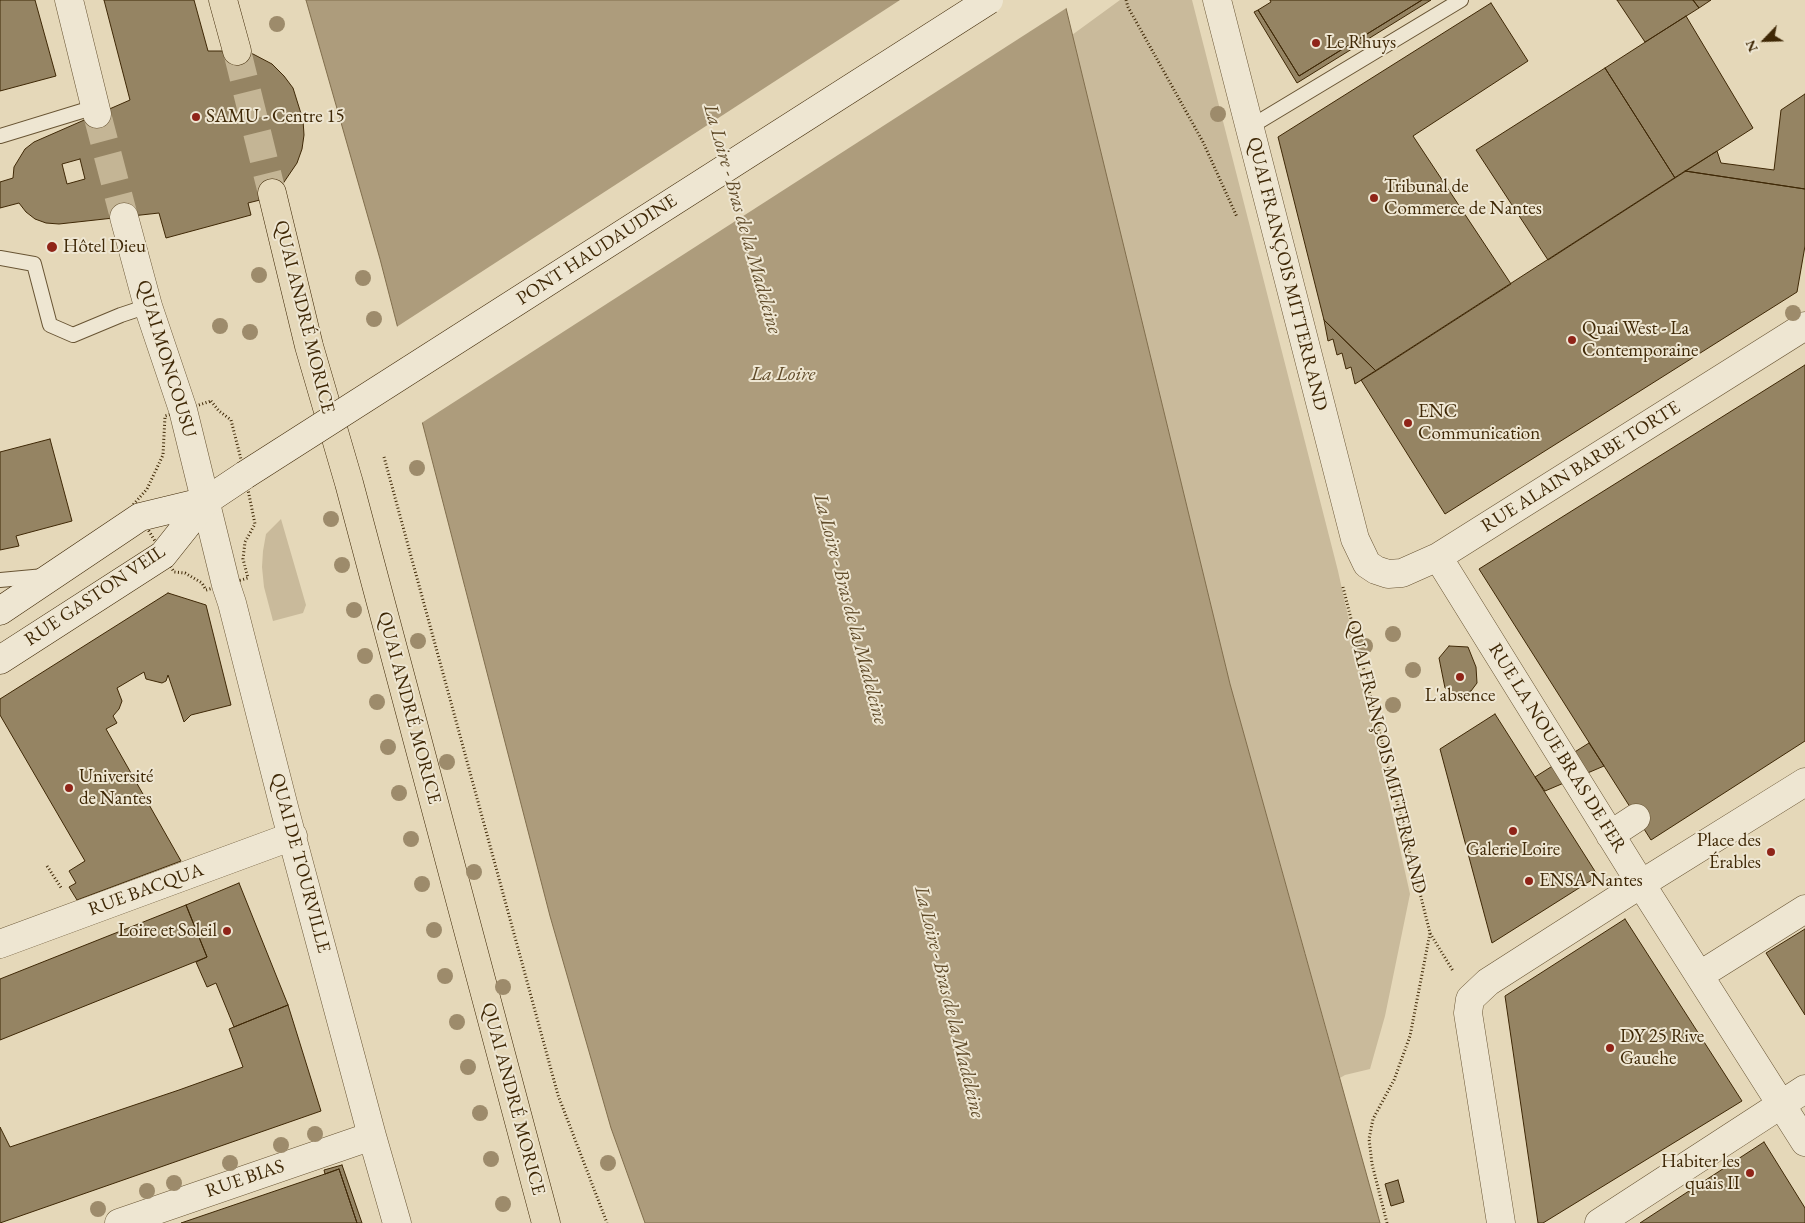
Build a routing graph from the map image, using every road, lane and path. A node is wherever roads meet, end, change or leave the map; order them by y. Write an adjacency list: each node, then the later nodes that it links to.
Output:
1 (68, 0): 8 (street)
2 (223, 0): 7 (main road)
3 (989, 0): 21 (street, PONT HAUDAUDINE, bridge)
4 (1126, 0): 13 (path)
5 (1217, 0): 9 (street, QUAI FRANÇOIS MITTERRAND)
6 (1461, 0): 9 (lane)
7 (237, 51)
8 (96, 111): 10 (lane)
9 (1250, 127): 25 (street, QUAI FRANÇOIS MITTERRAND)
10 (0, 136)
11 (272, 193): 50 (main road, QUAI ANDRÉ MORICE)
12 (124, 217): 15 (street, QUAI MONCOUSU)
13 (1239, 221)
14 (0, 258): 15 (lane)
15 (148, 306): 21 (street, QUAI MONCOUSU)
16 (1805, 326): 26 (street, RUE ALAIN BARBE TORTE)
17 (211, 401): 19 (path)
18 (165, 416): 22 (path)
19 (231, 420)
20 (384, 457): 51 (path)
21 (206, 501): 27 (street, RUE GASTON VEIL); 31 (street, RUE GASTON VEIL); 35 (street, QUAI DE TOURVILLE)
22 (133, 504)
23 (256, 524): 24 (path)
24 (250, 533)
25 (1358, 548): 26 (street, RUE ALAIN BARBE TORTE)
26 (1438, 557): 34 (street, RUE LA NOUE BRAS DE FER)
27 (54, 576): 28 (lane); 30 (street, RUE GASTON VEIL)
28 (0, 580)
29 (1342, 582): 40 (path, QUAI FRANÇOIS MITTERRAND)
30 (0, 611)
31 (0, 660)
32 (1805, 782): 38 (street)
33 (1636, 818): 34 (street)
34 (1610, 834): 38 (street, RUE LA NOUE BRAS DE FER)
35 (293, 836): 41 (street, RUE BACQUA); 46 (street, QUAI DE TOURVILLE)
36 (47, 866): 37 (path)
37 (51, 872)
38 (1641, 884): 42 (street, RUE LA NOUE BRAS DE FER); 43 (street)
39 (1805, 909): 42 (street)
40 (1430, 933): 43 (path, QUAI FRANÇOIS MITTERRAND); 52 (path, QUAI FRANÇOIS MITTERRAND)
41 (0, 944)
42 (1700, 975): 45 (street, RUE LA NOUE BRAS DE FER)
43 (1470, 999): 53 (street)
44 (1805, 1089): 45 (street)
45 (1781, 1104): 47 (street, RUE LA NOUE BRAS DE FER); 54 (street)
46 (372, 1136): 48 (street, RUE BIAS); 49 (street, QUAI DE TOURVILLE)
47 (1805, 1142)
48 (119, 1223)
49 (397, 1223)
50 (546, 1223)
51 (607, 1223)
52 (1387, 1223)
53 (1501, 1223)
54 (1599, 1223)

